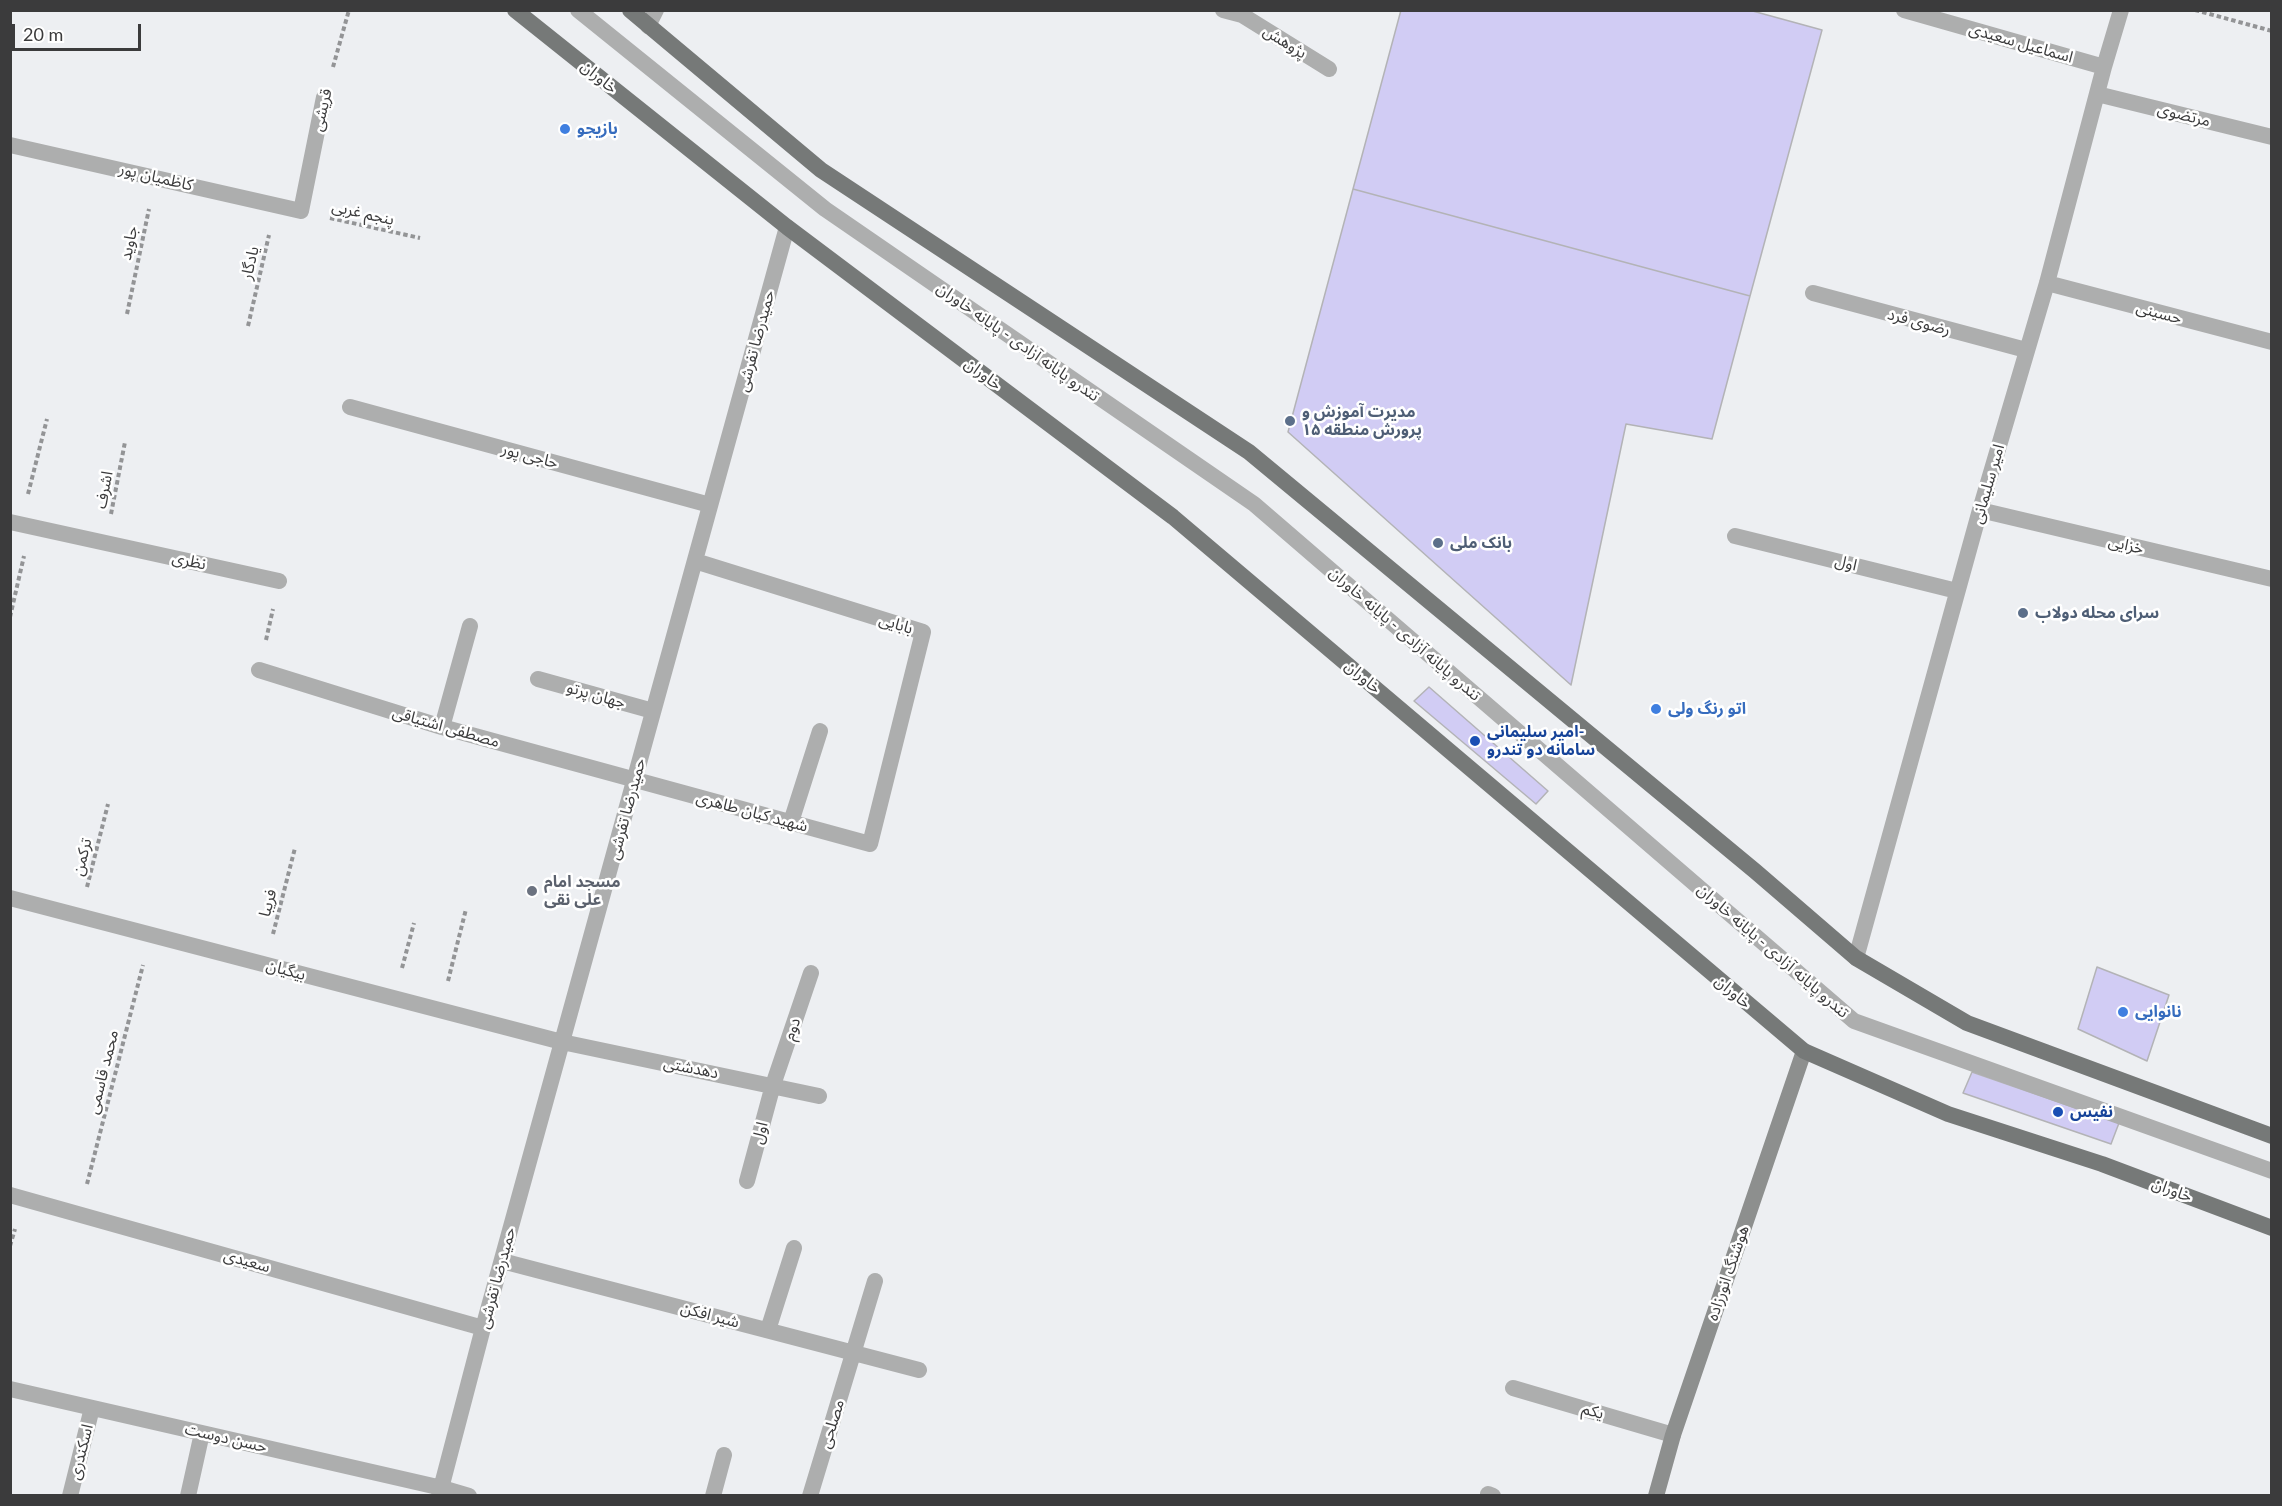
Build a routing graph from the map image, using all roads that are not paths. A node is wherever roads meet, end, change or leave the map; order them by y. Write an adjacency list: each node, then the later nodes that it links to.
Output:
1 (515, 10): 17 (main road, خاوران)
2 (578, 10): 48 (street, تندرو پایانه آزادی - پایانه خاوران)
3 (630, 10): 9 (main road)
4 (656, 10): 9 (street)
5 (1223, 10): 8 (street, پژوهش)
6 (1904, 10): 10 (street, اسماعیل سعیدی)
7 (2121, 10): 10 (street, امیر سلیمانی)
8 (1242, 13): 11 (street, پژوهش)
9 (648, 26): 41 (main road)
10 (2104, 67): 12 (street, امیر سلیمانی)
11 (1329, 69)
12 (2097, 94): 14 (street, مرتضوی); 18 (street, امیر سلیمانی)
13 (324, 97): 16 (street, قریشی)
14 (2271, 137)
15 (10, 145): 16 (street, کاظمیان پور)
16 (301, 211)
17 (787, 227): 23 (street, حمیدرضا تفرشی); 44 (main road, خاوران)
18 (2047, 283): 20 (street, حسینی); 21 (street, امیر سلیمانی)
19 (1813, 293): 21 (street, رضوی فرد)
20 (2271, 342)
21 (2026, 350): 24 (street, امیر سلیمانی)
22 (350, 407): 23 (street, حاجی پور)
23 (710, 505): 27 (street, حمیدرضا تفرشی)
24 (1980, 510): 28 (street, خزایی); 30 (street, امیر سلیمانی)
25 (20, 524): 29 (street, نظری)
26 (1735, 536): 30 (street, اول)
27 (695, 561): 34 (street, حمیدرضا تفرشی); 39 (street, بابایی)
28 (2271, 579)
29 (279, 581)
30 (1957, 591): 41 (street, امیر سلیمانی)
31 (470, 626): 35 (street)
32 (260, 670): 35 (street, مصطفی اشتیاقی)
33 (538, 679): 34 (street, جهان پرتو)
34 (653, 711): 37 (street, حمیدرضا تفرشی)
35 (442, 727): 37 (street, مصطفی اشتیاقی)
36 (820, 731): 38 (street)
37 (635, 780): 38 (street, شهید کیان طاهری); 43 (street, حمیدرضا تفرشی)
38 (791, 822): 39 (street, شهید کیان طاهری)
39 (870, 844)
40 (10, 898): 43 (street, بیگیان)
41 (1856, 958): 47 (main road)
42 (811, 973): 45 (street, دوم)
43 (562, 1042): 45 (street, دهدشتی); 53 (street, حمیدرضا تفرشی)
44 (1803, 1051): 51 (main road, خاوران); 63 (main road, هوشنگ انورزاده)
45 (773, 1085): 46 (street, دهدشتی); 49 (street, اول)
46 (819, 1096)
47 (2271, 1136)
48 (2271, 1171)
49 (747, 1181)
50 (10, 1195): 55 (street, سعیدی)
51 (2271, 1228)
52 (794, 1248): 56 (street)
53 (502, 1261): 55 (street, حمیدرضا تفرشی); 56 (street, شیر افکن)
54 (875, 1281): 57 (street)
55 (483, 1328): 65 (street, حمیدرضا تفرشی)
56 (768, 1330): 57 (street, شیر افکن)
57 (854, 1353): 58 (street, شیر افکن); 70 (street, مصلحی)
58 (919, 1370)
59 (1513, 1388): 63 (street, یکم)
60 (10, 1389): 61 (street, حسن دوست)
61 (92, 1408): 62 (street, حسن دوست); 66 (street, اسکندری)
62 (202, 1432): 65 (street, حسن دوست); 67 (street)
63 (1673, 1435): 71 (main road, هوشنگ انورزاده)
64 (724, 1455): 69 (street)
65 (441, 1492): 68 (street, حسن دوست)
66 (70, 1496)
67 (188, 1496)
68 (469, 1496)
69 (713, 1496)
70 (810, 1496)
71 (1656, 1496)

